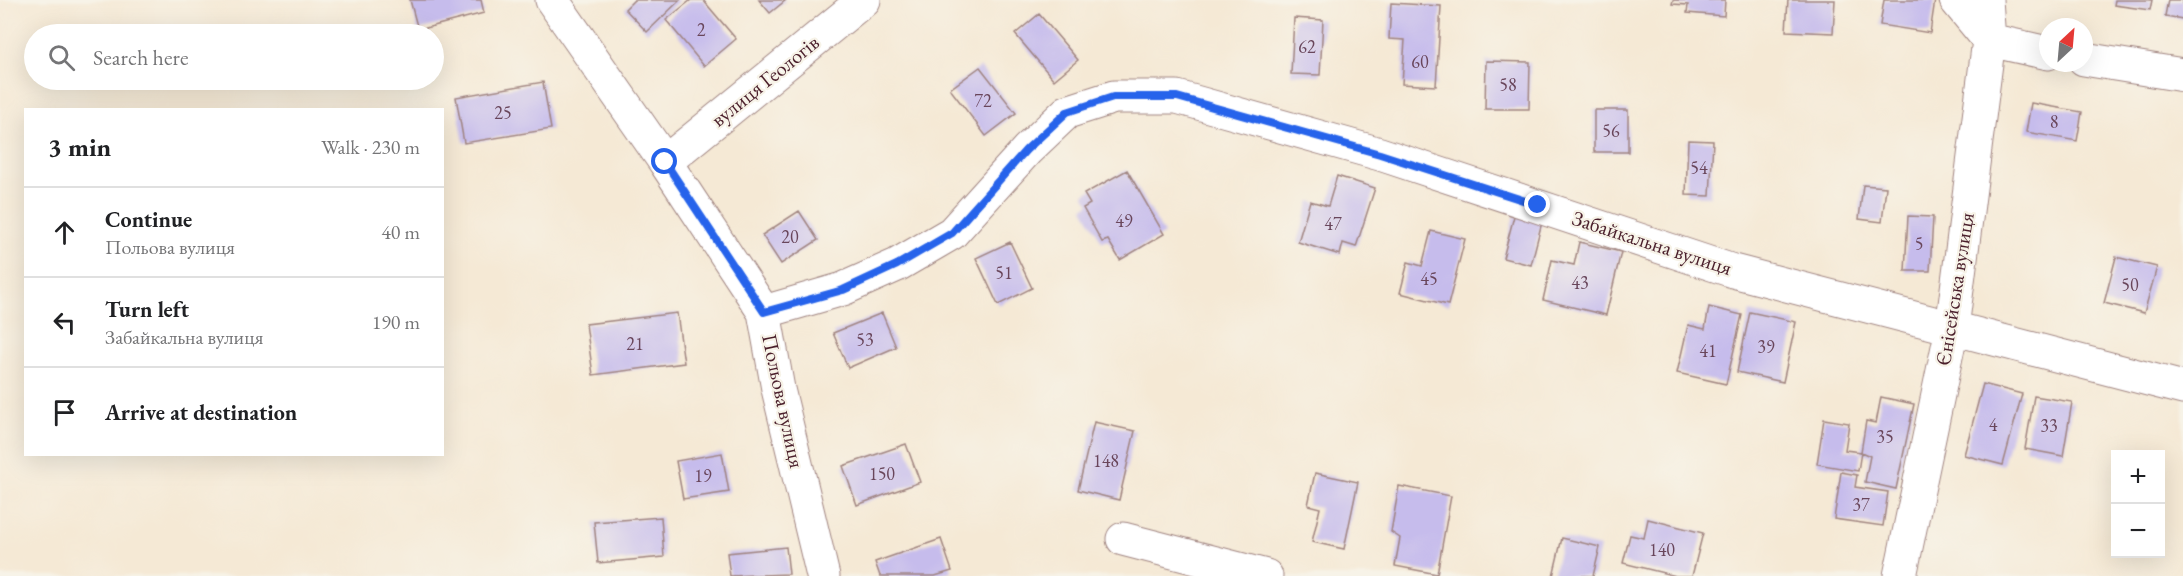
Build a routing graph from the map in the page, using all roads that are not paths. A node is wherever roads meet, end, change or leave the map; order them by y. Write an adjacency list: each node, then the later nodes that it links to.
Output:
1 (552, 0): 9 (street, Польова вулиця)
2 (864, 0): 9 (street, вулиця Геологів)
3 (1956, 0): 5 (street)
4 (1986, 0): 5 (street, Єнісейська вулиця)
5 (1989, 40): 6 (street); 11 (street, Єнісейська вулиця)
6 (2039, 51)
7 (2093, 60): 8 (street)
8 (2183, 75)
9 (665, 162): 10 (street, Польова вулиця)
10 (764, 312): 11 (street, Забайкальна вулиця); 14 (street, Польова вулиця)
11 (1952, 328): 12 (street, Забайкальна вулиця); 16 (street, Єнісейська вулиця)
12 (2183, 388)
13 (1123, 539): 15 (street)
14 (823, 576)
15 (1266, 576)
16 (1900, 576)

